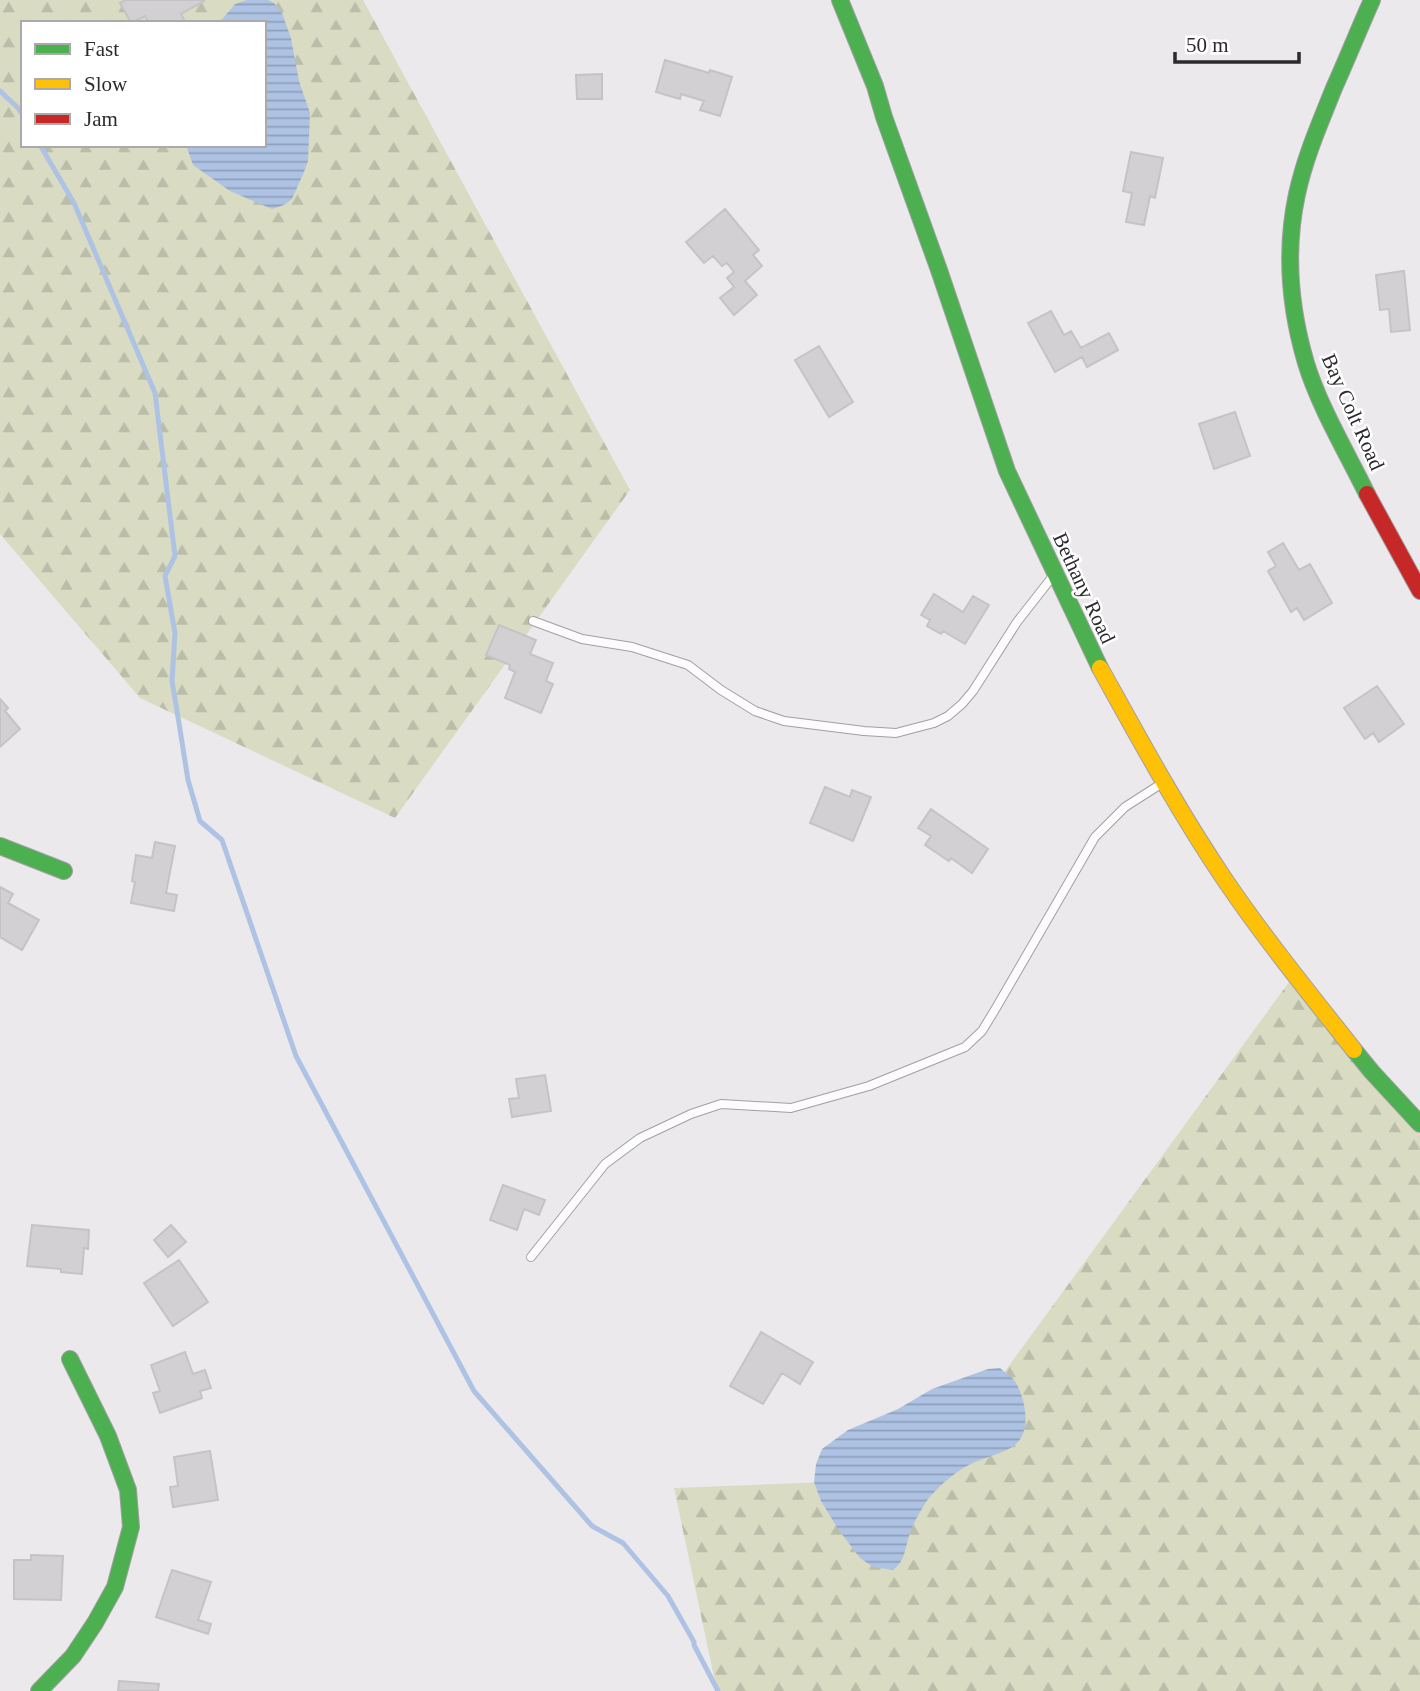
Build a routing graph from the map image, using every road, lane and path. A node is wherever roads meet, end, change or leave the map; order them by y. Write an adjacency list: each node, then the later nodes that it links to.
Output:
1 (840, 0): 3 (street, Bethany Road)
2 (1372, 0): 4 (street, Bay Colt Road)
3 (1054, 574): 5 (lane); 6 (street, Bethany Road)
4 (1420, 591)
5 (533, 621)
6 (1164, 782): 9 (street, Bethany Road); 10 (lane)
7 (0, 846): 8 (street)
8 (65, 871)
9 (1420, 1125)
10 (531, 1256)
11 (70, 1359): 12 (street)
12 (38, 1691)

